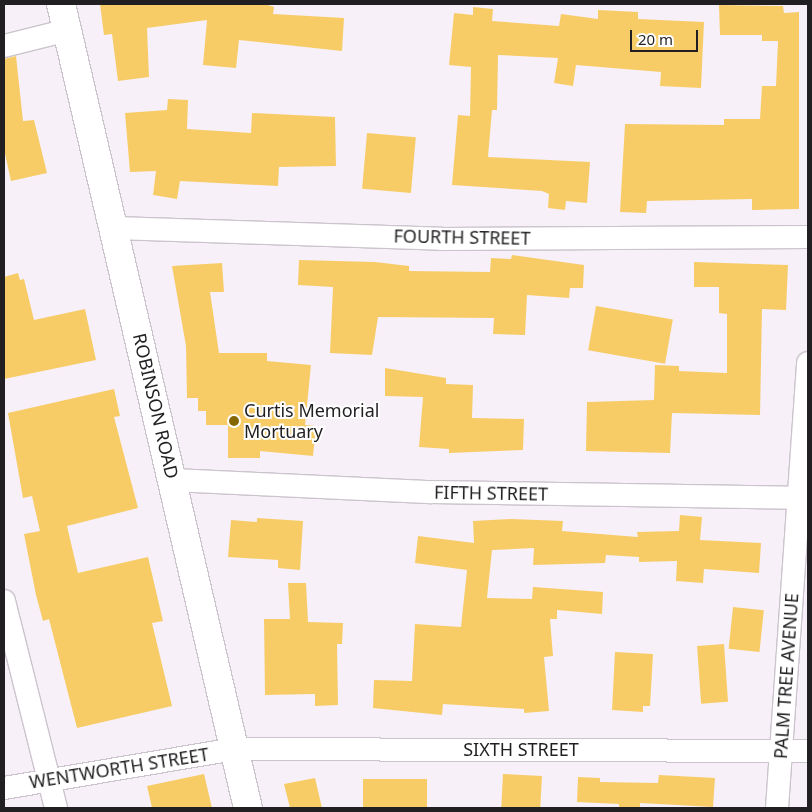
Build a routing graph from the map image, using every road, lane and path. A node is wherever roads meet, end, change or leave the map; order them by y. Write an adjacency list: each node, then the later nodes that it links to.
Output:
1 (61, 4): 2 (main road, ROBINSON ROAD)
2 (68, 30): 3 (street); 4 (main road, ROBINSON ROAD)
3 (4, 46)
4 (115, 228): 5 (street, FOURTH STREET); 7 (main road, ROBINSON ROAD)
5 (808, 237)
6 (808, 364): 8 (street, PALM TREE AVENUE)
7 (174, 480): 8 (street, FIFTH STREET); 10 (main road, ROBINSON ROAD)
8 (803, 497): 11 (street, PALM TREE AVENUE)
9 (4, 601): 13 (street)
10 (234, 749): 11 (street, SIXTH STREET); 13 (street, WENTWORTH STREET); 16 (main road, ROBINSON ROAD)
11 (781, 750): 12 (street, SIXTH STREET); 17 (street, PALM TREE AVENUE)
12 (808, 751)
13 (47, 778): 14 (street, WENTWORTH STREET); 15 (street)
14 (4, 788)
15 (56, 808)
16 (248, 808)
17 (777, 808)

